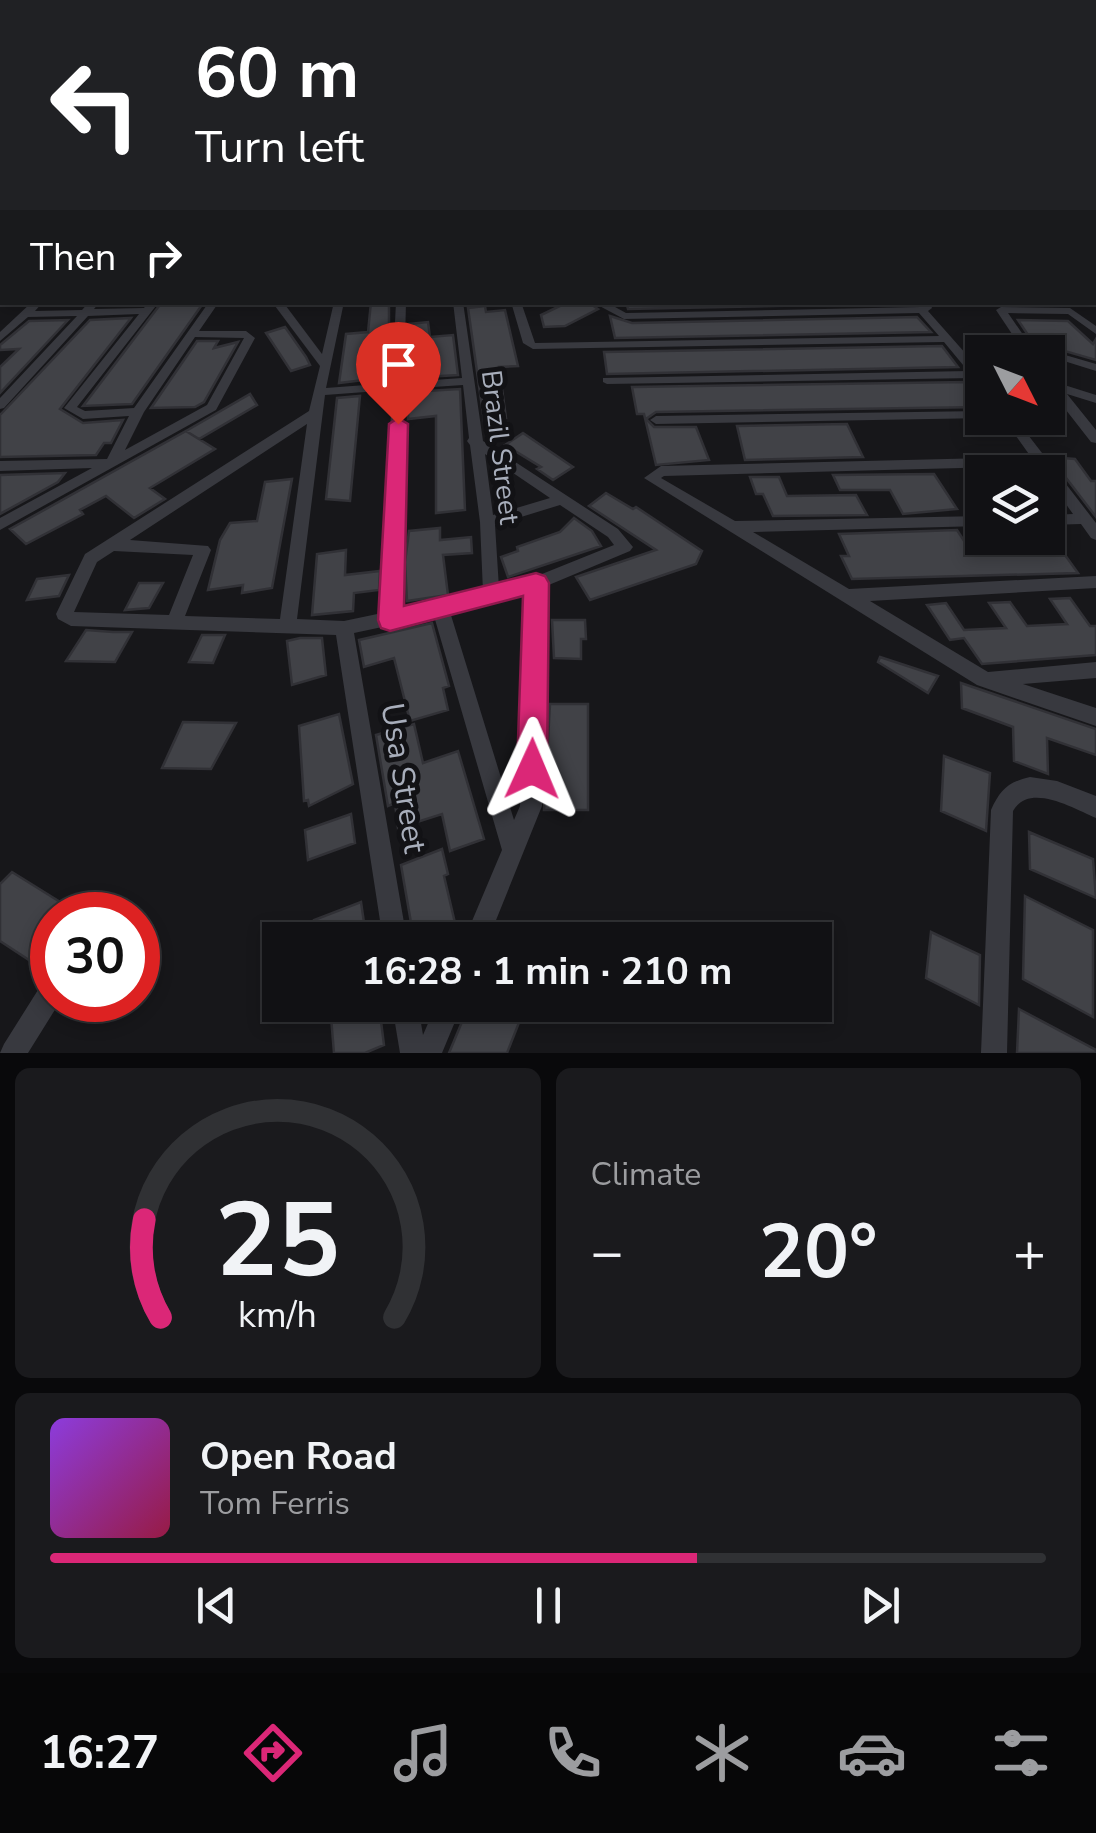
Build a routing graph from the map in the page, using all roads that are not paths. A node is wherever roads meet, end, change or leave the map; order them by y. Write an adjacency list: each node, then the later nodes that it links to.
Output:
1 (35, 305): 12 (street)
2 (213, 305): 14 (street)
3 (280, 305): 20 (street)
4 (338, 305): 20 (street)
5 (401, 305): 25 (street)
6 (458, 305): 24 (street, Brazil Street)
7 (517, 305): 17 (street)
8 (603, 305): 9 (street)
9 (924, 306): 17 (street)
10 (90, 307): 11 (street); 12 (street); 30 (street)
11 (150, 307): 31 (street)
12 (26, 314): 16 (street)
13 (1096, 330): 15 (street)
14 (194, 334): 31 (street); 40 (street)
15 (1018, 335)
16 (0, 338)
17 (947, 338): 18 (street)
18 (965, 359)
19 (1065, 359): 21 (street)
20 (324, 364): 27 (street)
21 (1096, 368)
22 (965, 377): 23 (street)
23 (606, 380)
24 (468, 381): 25 (street); 38 (street, Brazil Street)
25 (400, 384): 27 (street); 58 (street)
26 (1065, 388): 29 (street)
27 (322, 392): 32 (street)
28 (1065, 399): 35 (street)
29 (1096, 399)
30 (0, 406)
31 (138, 412): 40 (street)
32 (316, 413): 52 (street); 60 (street)
33 (965, 415): 34 (street)
34 (656, 420)
35 (1090, 428): 37 (street)
36 (1022, 435): 39 (street)
37 (1096, 439)
38 (474, 441): 44 (street); 48 (street, Brazil Street)
39 (1037, 455)
40 (111, 463): 42 (street); 49 (street)
41 (965, 463): 50 (street)
42 (0, 466)
43 (1065, 492): 45 (street)
44 (564, 499): 48 (street); 54 (street)
45 (1085, 519): 46 (street); 51 (street)
46 (1065, 520)
47 (965, 521): 50 (street)
48 (486, 522): 56 (street, Brazil Street)
49 (0, 524)
50 (732, 527): 55 (street)
51 (1096, 534)
52 (109, 545): 59 (street); 59 (street)
53 (1096, 582): 55 (street)
54 (536, 583): 56 (street); 66 (street)
55 (847, 596): 63 (street)
56 (491, 597): 57 (street)
57 (440, 610): 58 (street); 66 (street)
58 (390, 620): 61 (street)
59 (174, 623): 60 (street)
60 (288, 628): 61 (street)
61 (344, 628): 67 (street, Usa Street)
62 (1096, 670): 63 (street)
63 (984, 679): 64 (street)
64 (1096, 717)
65 (1096, 807): 75 (street)
66 (513, 851): 68 (street)
67 (392, 922)
68 (483, 922)
69 (32, 1022): 72 (street)
70 (408, 1022): 73 (street)
71 (442, 1022): 74 (street)
72 (13, 1053)
73 (413, 1053)
74 (429, 1053)
75 (994, 1053)

